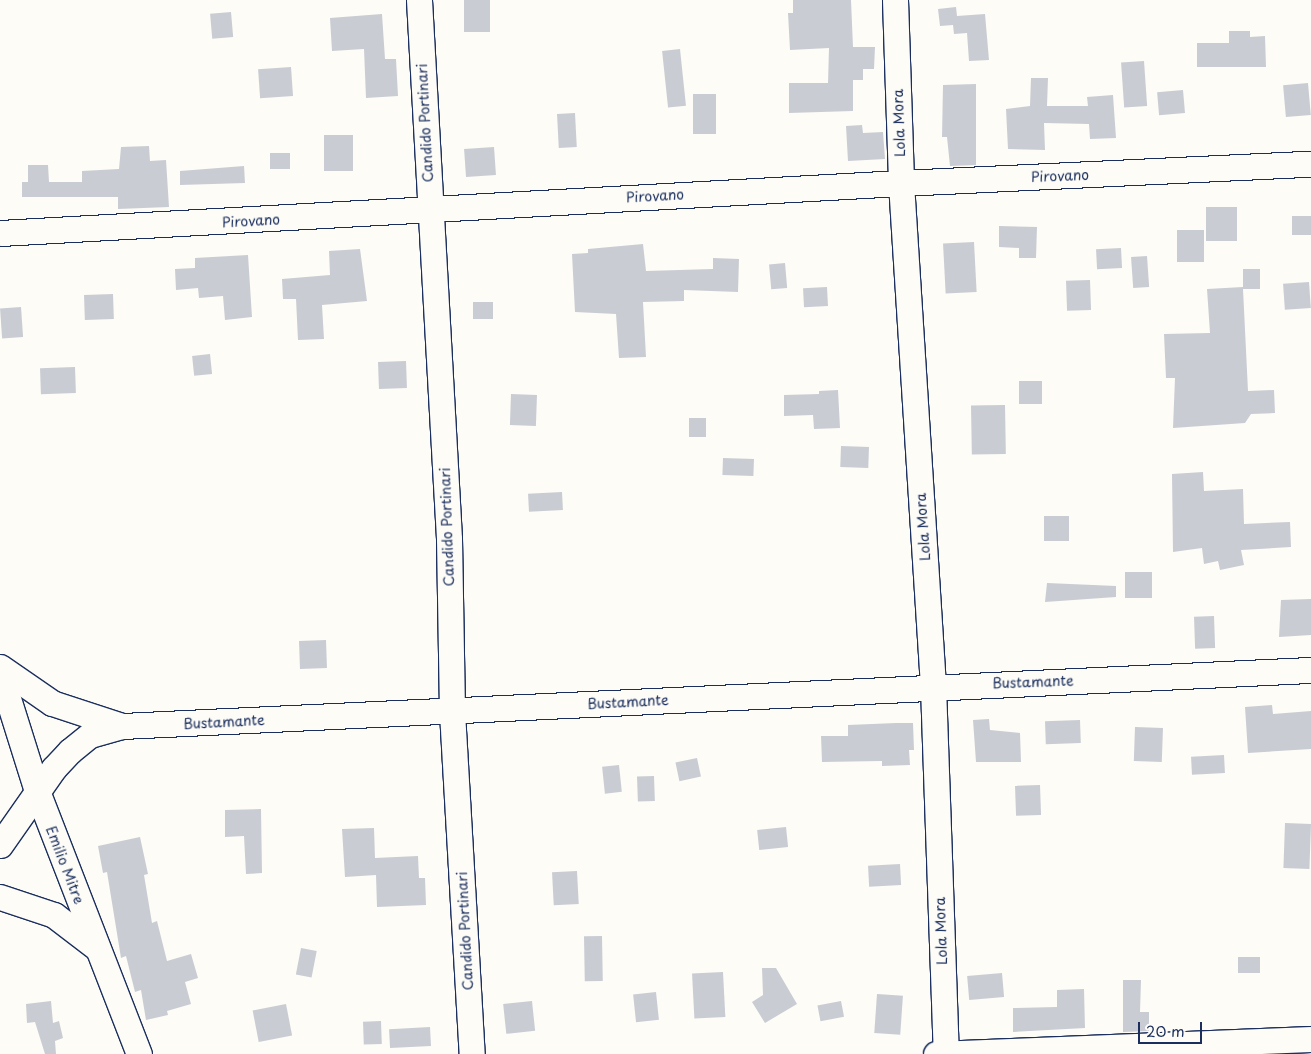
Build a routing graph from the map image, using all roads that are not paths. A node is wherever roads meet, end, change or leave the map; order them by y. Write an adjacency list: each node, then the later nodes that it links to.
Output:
1 (420, 0): 5 (street, Candido Portinari)
2 (895, 0): 4 (street, Lola Mora)
3 (1311, 164): 4 (street, Pirovano)
4 (901, 182): 5 (street, Pirovano); 10 (street, Lola Mora)
5 (429, 209): 6 (street, Pirovano); 11 (street, Candido Portinari)
6 (0, 233)
7 (0, 667): 12 (street)
8 (1311, 670): 10 (street, Bustamante)
9 (0, 674): 13 (street, Emilio Mitre)
10 (933, 686): 11 (street, Bustamante); 21 (street, Lola Mora)
11 (452, 712): 12 (street, Bustamante); 19 (street, Candido Portinari)
12 (122, 726): 13 (street, Bustamante)
13 (38, 791): 14 (street, Bustamante); 16 (street, Emilio Mitre)
14 (0, 845)
15 (0, 897): 16 (street)
16 (97, 948): 18 (street, Emilio Mitre)
17 (1311, 1039): 21 (street)
18 (139, 1054)
19 (472, 1054)
20 (936, 1054): 21 (street)
21 (946, 1054)

